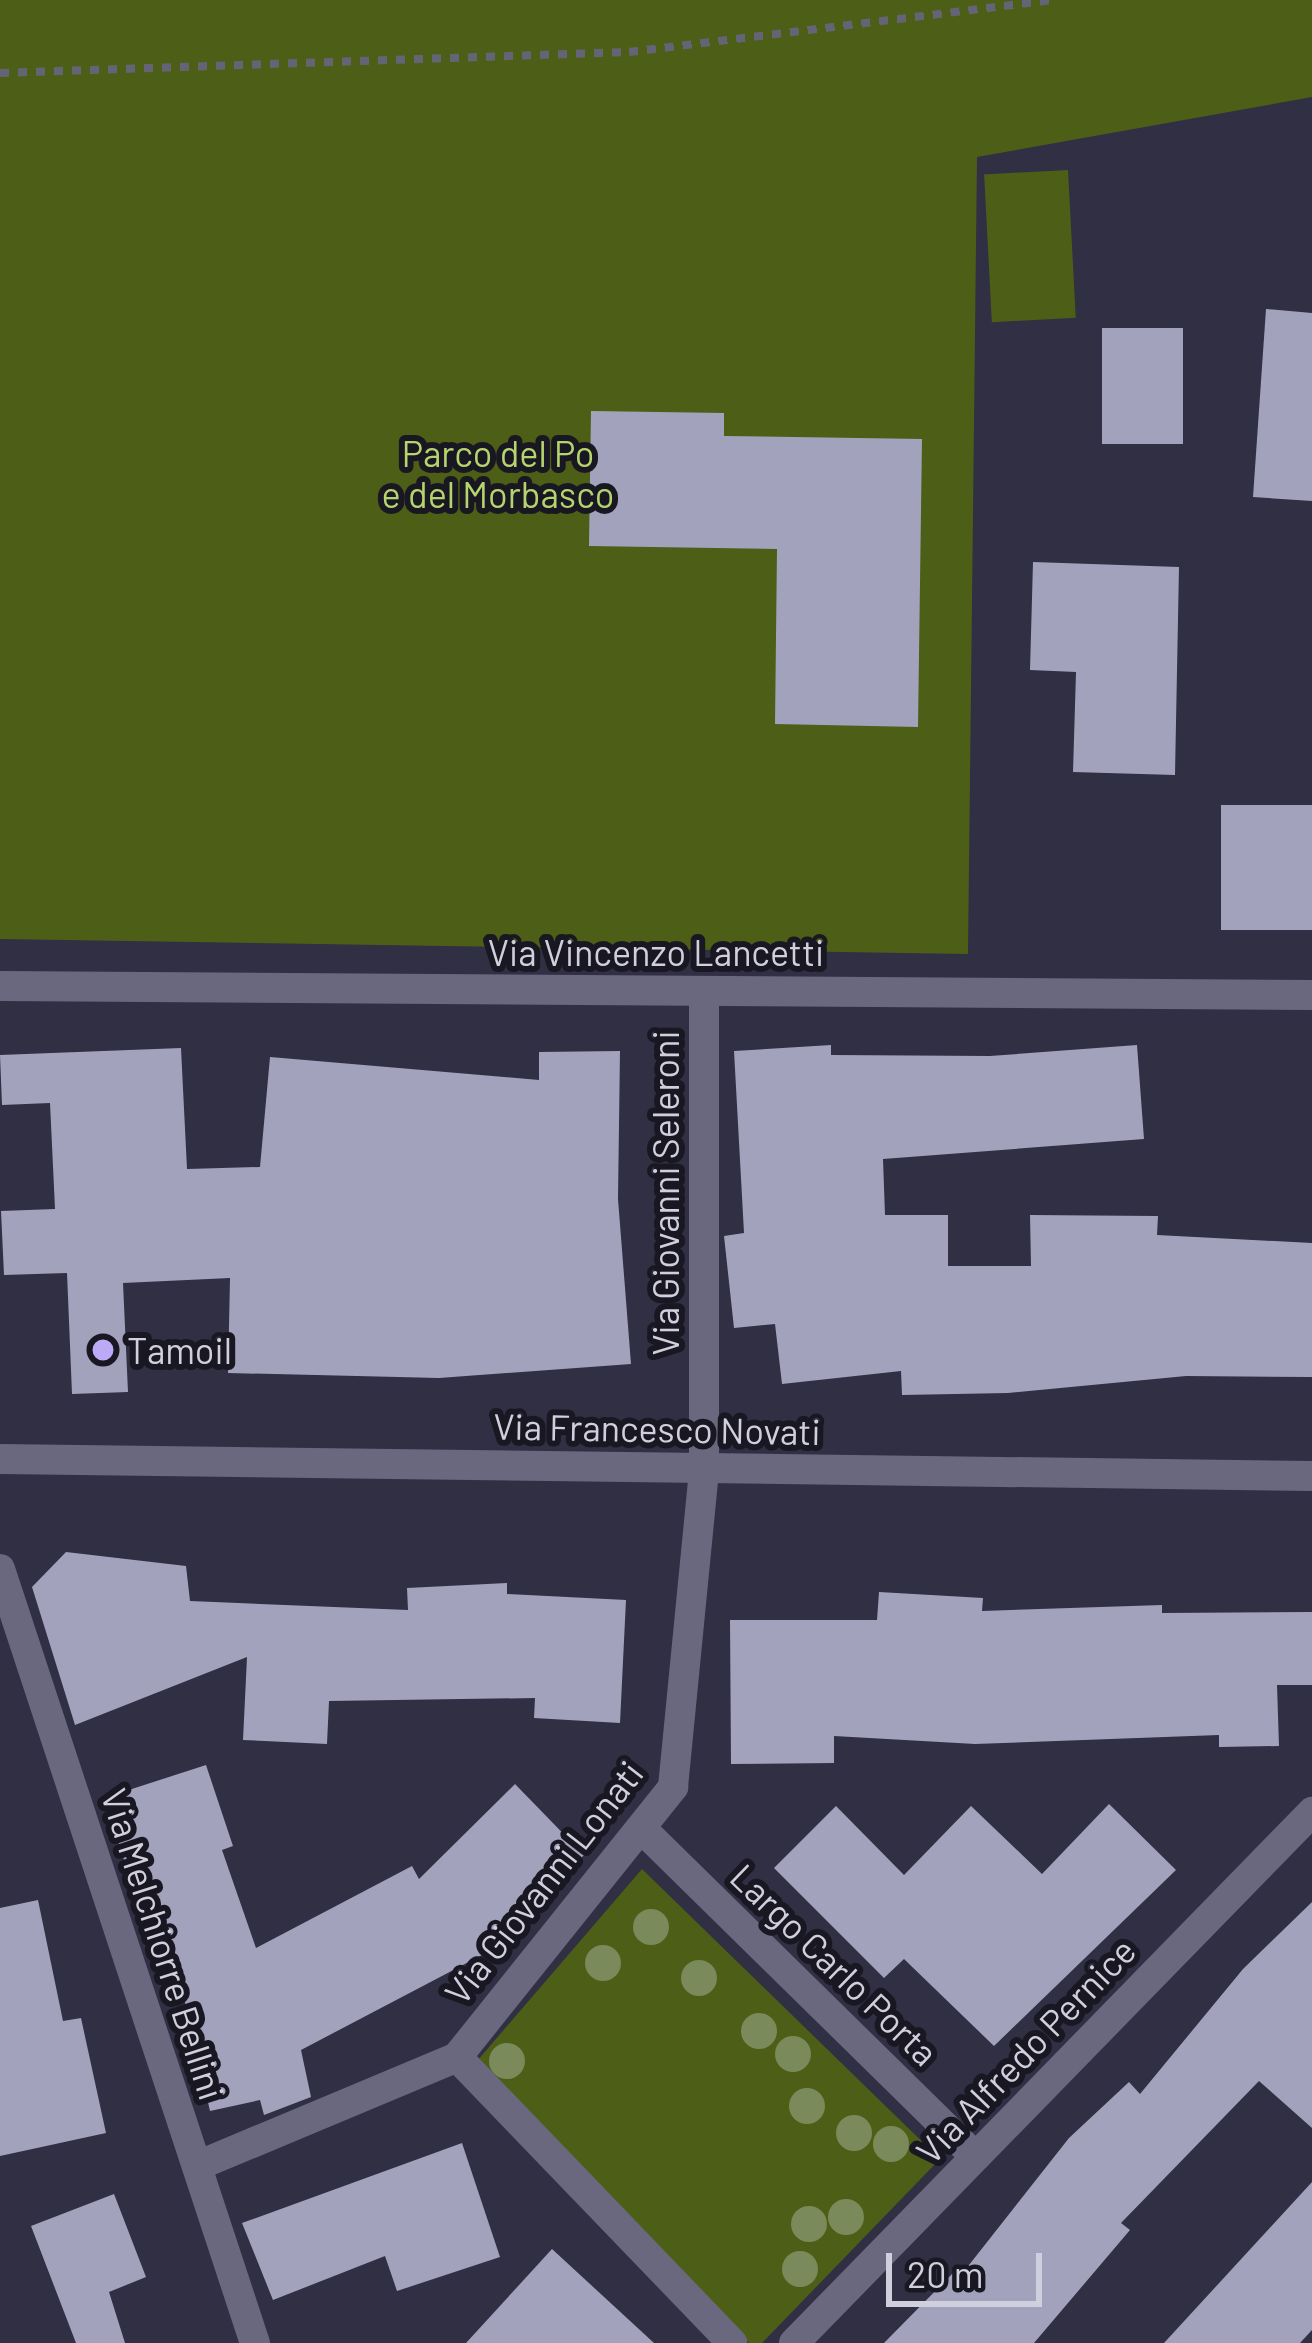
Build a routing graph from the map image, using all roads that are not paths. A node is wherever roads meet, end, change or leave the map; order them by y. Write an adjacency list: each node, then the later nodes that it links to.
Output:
1 (0, 986): 2 (street, Via Vincenzo Lancetti)
2 (704, 991): 3 (street, Via Vincenzo Lancetti); 5 (street, Via Giovanni Seleroni)
3 (1312, 995)
4 (0, 1459): 5 (street, Via Francesco Novati)
5 (704, 1468): 6 (street, Via Francesco Novati); 9 (street, Via Giovanni Lonati)
6 (1312, 1476)
7 (0, 1569): 12 (street, Via Melchiorre Bellini)
8 (1312, 1812): 11 (street, Via Alfredo Pernice)
9 (641, 1828): 10 (street, Via Giovanni Lonati); 11 (street, Largo Carlo Porta)
10 (457, 2057): 12 (street, Via Giovanni Lonati); 14 (street)
11 (975, 2156): 15 (street, Via Alfredo Pernice)
12 (196, 2166): 13 (street, Via Melchiorre Bellini)
13 (255, 2343)
14 (732, 2343)
15 (794, 2343)

